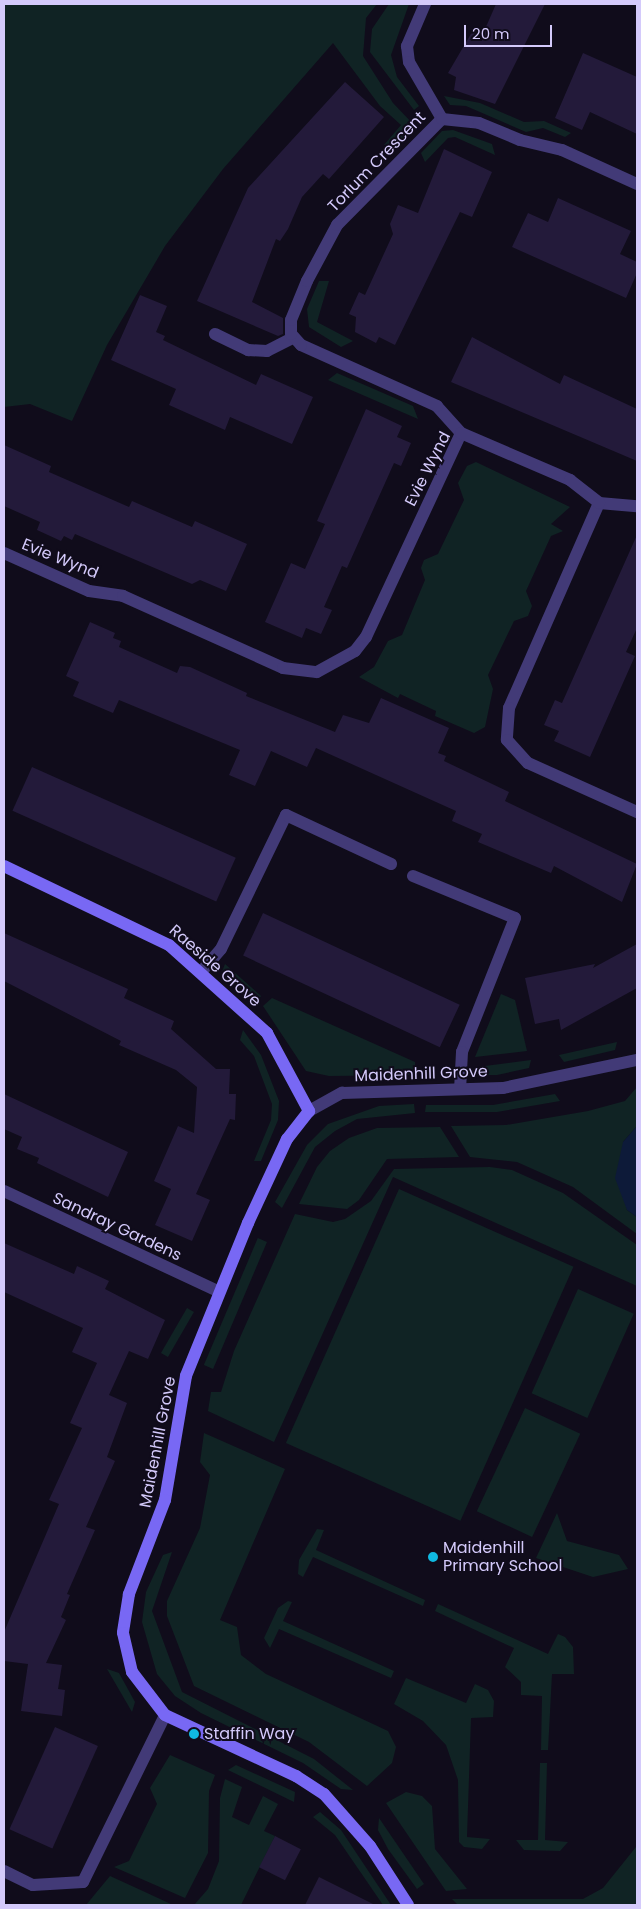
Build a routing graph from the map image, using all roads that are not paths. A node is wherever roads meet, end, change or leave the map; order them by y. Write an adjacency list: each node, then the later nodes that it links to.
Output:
1 (425, 4): 2 (street, Torlum Crescent)
2 (442, 119): 3 (street, Torlum Crescent); 5 (street, Torlum Crescent)
3 (637, 184)
4 (215, 334): 5 (street)
5 (294, 337): 6 (street)
6 (461, 433): 7 (street, Evie Wynd); 9 (street, Evie Wynd)
7 (600, 503): 8 (street); 10 (street)
8 (637, 506)
9 (4, 553)
10 (637, 812)
11 (391, 864): 14 (street)
12 (4, 866): 14 (street, Raeside Grove)
13 (413, 876): 16 (street)
14 (201, 972): 17 (street, Raeside Grove)
15 (637, 1060): 16 (street, Maidenhill Grove)
16 (460, 1089): 17 (street, Maidenhill Grove)
17 (309, 1110): 19 (street, Maidenhill Grove)
18 (4, 1191): 19 (street, Sandray Gardens)
19 (217, 1291): 20 (street, Maidenhill Grove)
20 (165, 1715): 21 (street); 22 (street, Maidenhill Grove)
21 (4, 1871)
22 (408, 1905)

